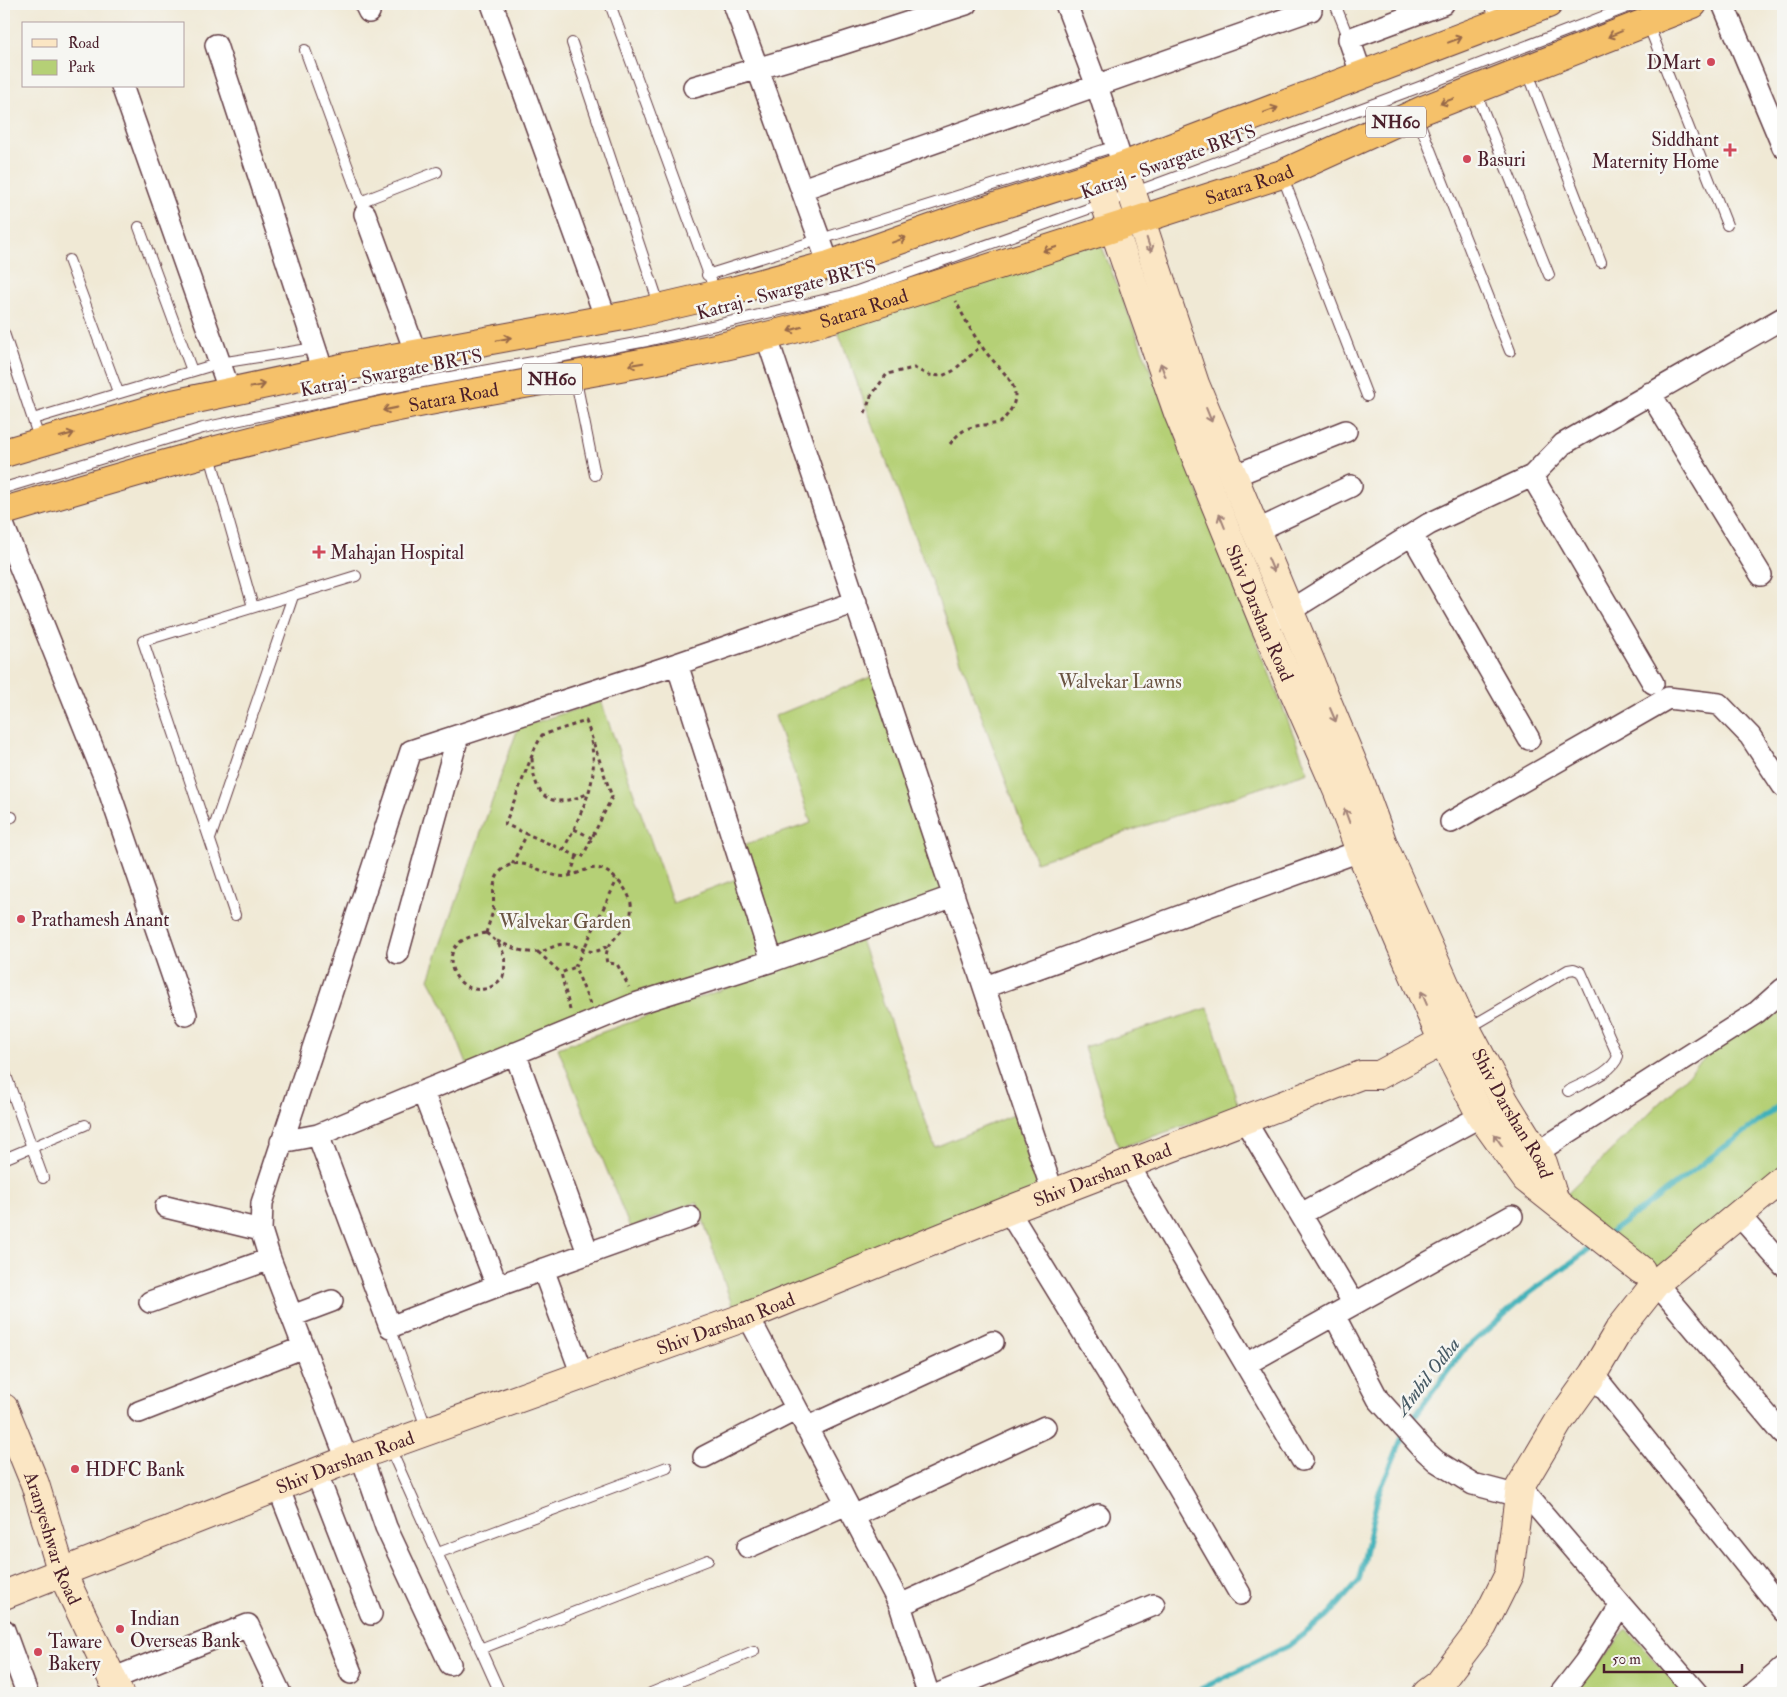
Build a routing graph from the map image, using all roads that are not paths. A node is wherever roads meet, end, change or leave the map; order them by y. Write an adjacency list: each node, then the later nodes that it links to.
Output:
1 (492, 4): 46 (street)
2 (610, 4): 44 (lane)
3 (734, 4): 18 (street)
4 (966, 4): 18 (street)
5 (1066, 4): 22 (street)
6 (1335, 4): 14 (lane)
7 (1443, 4): 14 (street)
8 (1548, 4): 13 (highway, NH60)
9 (1692, 4): 12 (highway, Satara Road / NH60)
10 (1723, 4): 26 (street)
11 (1311, 10): 22 (street)
12 (1641, 13): 19 (highway, Satara Road / NH60, one-way to 19); 32 (lane, Katraj - Swargate BRTS); 36 (lane)
13 (1494, 14): 20 (highway, NH60, one-way to 13)
14 (1349, 39): 20 (street)
15 (572, 42): 45 (lane)
16 (216, 45): 52 (street)
17 (305, 50): 34 (lane)
18 (758, 68): 21 (street); 31 (street)
19 (1526, 69): 24 (highway, Satara Road / NH60); 41 (lane)
20 (1362, 76): 27 (highway, NH60, one-way to 20)
21 (694, 86)
22 (1097, 86): 27 (street); 31 (street)
23 (123, 88): 53 (street)
24 (1475, 90): 25 (highway, Satara Road / NH60, one-way to 25); 43 (lane)
25 (1416, 114): 29 (highway, Satara Road / NH60); 50 (lane)
26 (1783, 147)
27 (1120, 156): 30 (highway, NH60); 32 (street, Shiv Darshan Road); 39 (lane)
28 (437, 172): 34 (lane)
29 (1282, 174): 35 (highway, Satara Road / NH60); 59 (lane)
30 (1095, 175): 33 (street, Shiv Darshan Road); 42 (highway, NH60, one-way to 30)
31 (802, 189): 39 (street)
32 (1130, 194): 33 (lane, Katraj - Swargate BRTS); 35 (street, Shiv Darshan Road)
33 (1104, 203): 38 (street, Shiv Darshan Road); 68 (lane, Katraj - Swargate BRTS)
34 (362, 208): 51 (street)
35 (1141, 220): 38 (highway, Satara Road / NH60); 65 (street, Shiv Darshan Road, one-way to 65)
36 (1727, 225)
37 (139, 227): 54 (lane)
38 (1113, 229): 49 (highway, Satara Road / NH60, one-way to 49); 79 (street, Shiv Darshan Road, one-way to 38)
39 (820, 240): 42 (street); 44 (lane)
40 (69, 260): 56 (lane)
41 (1601, 262)
42 (829, 265): 44 (highway, NH60)
43 (1549, 275)
44 (712, 285): 45 (highway, NH60)
45 (660, 308): 46 (highway, NH60)
46 (606, 319): 51 (highway, NH60, one-way to 46)
47 (1782, 321): 58 (street)
48 (4, 333): 60 (lane)
49 (767, 338): 55 (highway, Satara Road / NH60, one-way to 55); 76 (street)
50 (1510, 351)
51 (416, 354): 52 (highway, NH60)
52 (319, 360): 53 (lane); 57 (highway, NH60, one-way to 52)
53 (220, 363): 54 (lane); 57 (street)
54 (192, 371): 56 (lane)
55 (574, 375): 62 (highway, Satara Road / NH60, one-way to 62); 64 (lane)
56 (118, 392): 60 (lane)
57 (230, 392): 60 (highway, NH60, one-way to 57)
58 (1650, 393): 66 (street); 73 (street)
59 (1368, 396)
60 (37, 431): 63 (highway, NH60)
61 (1346, 431): 65 (street)
62 (209, 451): 69 (highway, Satara Road / NH60); 77 (lane)
63 (4, 454)
64 (595, 475)
65 (1233, 476): 71 (street, Shiv Darshan Road)
66 (1532, 476): 72 (street); 81 (street)
67 (1351, 486): 71 (street)
68 (4, 488)
69 (4, 511)
70 (4, 528): 94 (street)
71 (1256, 531): 78 (street, Shiv Darshan Road, one-way to 78)
72 (1412, 535): 78 (street); 83 (street)
73 (1761, 575)
74 (356, 576): 75 (lane)
75 (293, 596): 77 (lane); 86 (lane)
76 (856, 602): 80 (street); 88 (street)
77 (253, 607): 86 (lane)
78 (1290, 611): 79 (street); 95 (street, Shiv Darshan Road, one-way to 95)
79 (1265, 626): 87 (street, Shiv Darshan Road, one-way to 79)
80 (678, 664): 82 (street); 91 (street)
81 (1653, 683)
82 (458, 736): 90 (street); 104 (street)
83 (1529, 739)
84 (1783, 786): 85 (street)
85 (1451, 822)
86 (210, 839): 89 (lane)
87 (1360, 851): 92 (street); 95 (street, Shiv Darshan Road, one-way to 87)
88 (954, 896): 91 (street); 92 (street)
89 (235, 915)
90 (398, 953)
91 (772, 961): 96 (street)
92 (984, 987): 111 (street)
93 (1783, 989): 107 (street)
94 (186, 1015)
95 (1451, 1028): 98 (lane); 100 (street, Shiv Darshan Road); 101 (street, Shiv Darshan Road); 107 (street, Shiv Darshan Road)
96 (515, 1053): 99 (street); 119 (street)
97 (4, 1070): 105 (lane)
98 (1568, 1091)
99 (424, 1092): 103 (street); 124 (street)
100 (1481, 1116): 107 (street, Shiv Darshan Road, one-way to 100); 114 (street)
101 (1244, 1118): 108 (street, Shiv Darshan Road); 114 (street)
102 (86, 1125): 105 (lane)
103 (318, 1135): 104 (street); 131 (street)
104 (281, 1142): 118 (street)
105 (32, 1147): 106 (lane); 109 (lane)
106 (4, 1159)
107 (1527, 1159): 123 (street, Shiv Darshan Road)
108 (1128, 1164): 111 (street, Shiv Darshan Road); 134 (street)
109 (43, 1178)
110 (1783, 1178): 115 (street)
111 (1053, 1193): 113 (street, Shiv Darshan Road)
112 (166, 1207): 118 (street)
113 (1008, 1210): 130 (street, Shiv Darshan Road); 158 (street)
114 (1301, 1214): 127 (street)
115 (1738, 1214): 121 (street); 123 (street)
116 (690, 1216): 119 (street)
117 (1512, 1216): 127 (street)
118 (261, 1230): 120 (street)
119 (588, 1253): 122 (street)
120 (270, 1259): 126 (street); 129 (street)
121 (1783, 1265)
122 (543, 1269): 124 (street); 136 (street)
123 (1648, 1277): 135 (street); 143 (street)
124 (498, 1286): 131 (street)
125 (332, 1300): 129 (street)
126 (150, 1302)
127 (1354, 1304): 128 (street)
128 (1334, 1315): 134 (street); 151 (street)
129 (292, 1316): 133 (street)
130 (748, 1316): 136 (street, Shiv Darshan Road); 138 (street)
131 (390, 1328): 142 (lane)
132 (992, 1342): 141 (street)
133 (304, 1347): 139 (street); 145 (street)
134 (1246, 1364): 147 (street)
135 (1593, 1374): 151 (street); 163 (street)
136 (582, 1376): 142 (street, Shiv Darshan Road)
137 (4, 1408): 157 (street, Aranyeshwar Road)
138 (797, 1409): 141 (street); 146 (street)
139 (139, 1412)
140 (1045, 1427): 152 (street)
141 (806, 1428): 152 (street)
142 (428, 1431): 144 (street, Shiv Darshan Road)
143 (1783, 1434)
144 (389, 1445): 145 (street, Shiv Darshan Road); 155 (lane)
145 (354, 1457): 149 (street, Shiv Darshan Road); 168 (street)
146 (704, 1457)
147 (1302, 1460)
148 (667, 1467): 155 (lane)
149 (316, 1472): 150 (street, Shiv Darshan Road); 164 (street)
150 (278, 1487): 157 (street, Shiv Darshan Road); 170 (street)
151 (1520, 1495): 162 (street); 178 (street)
152 (850, 1510): 154 (street); 160 (street)
153 (1099, 1515): 160 (street)
154 (748, 1547)
155 (438, 1554): 166 (lane)
156 (708, 1560): 166 (lane)
157 (62, 1573): 159 (street, Shiv Darshan Road); 171 (street, Aranyeshwar Road)
158 (1240, 1594)
159 (4, 1595)
160 (900, 1605): 176 (street)
161 (1154, 1605): 177 (street)
162 (1621, 1605): 179 (street); 180 (street)
163 (1783, 1611)
164 (371, 1614)
165 (4, 1630): 172 (street)
166 (480, 1649): 174 (lane)
167 (754, 1651): 175 (lane)
168 (450, 1664)
169 (1783, 1668): 181 (street)
170 (351, 1674)
171 (116, 1686): 173 (street)
172 (27, 1693)
173 (280, 1693)
174 (500, 1693)
175 (651, 1693)
176 (928, 1693)
177 (941, 1693)
178 (1427, 1693)
179 (1561, 1693)
180 (1698, 1693)
181 (1754, 1693)

